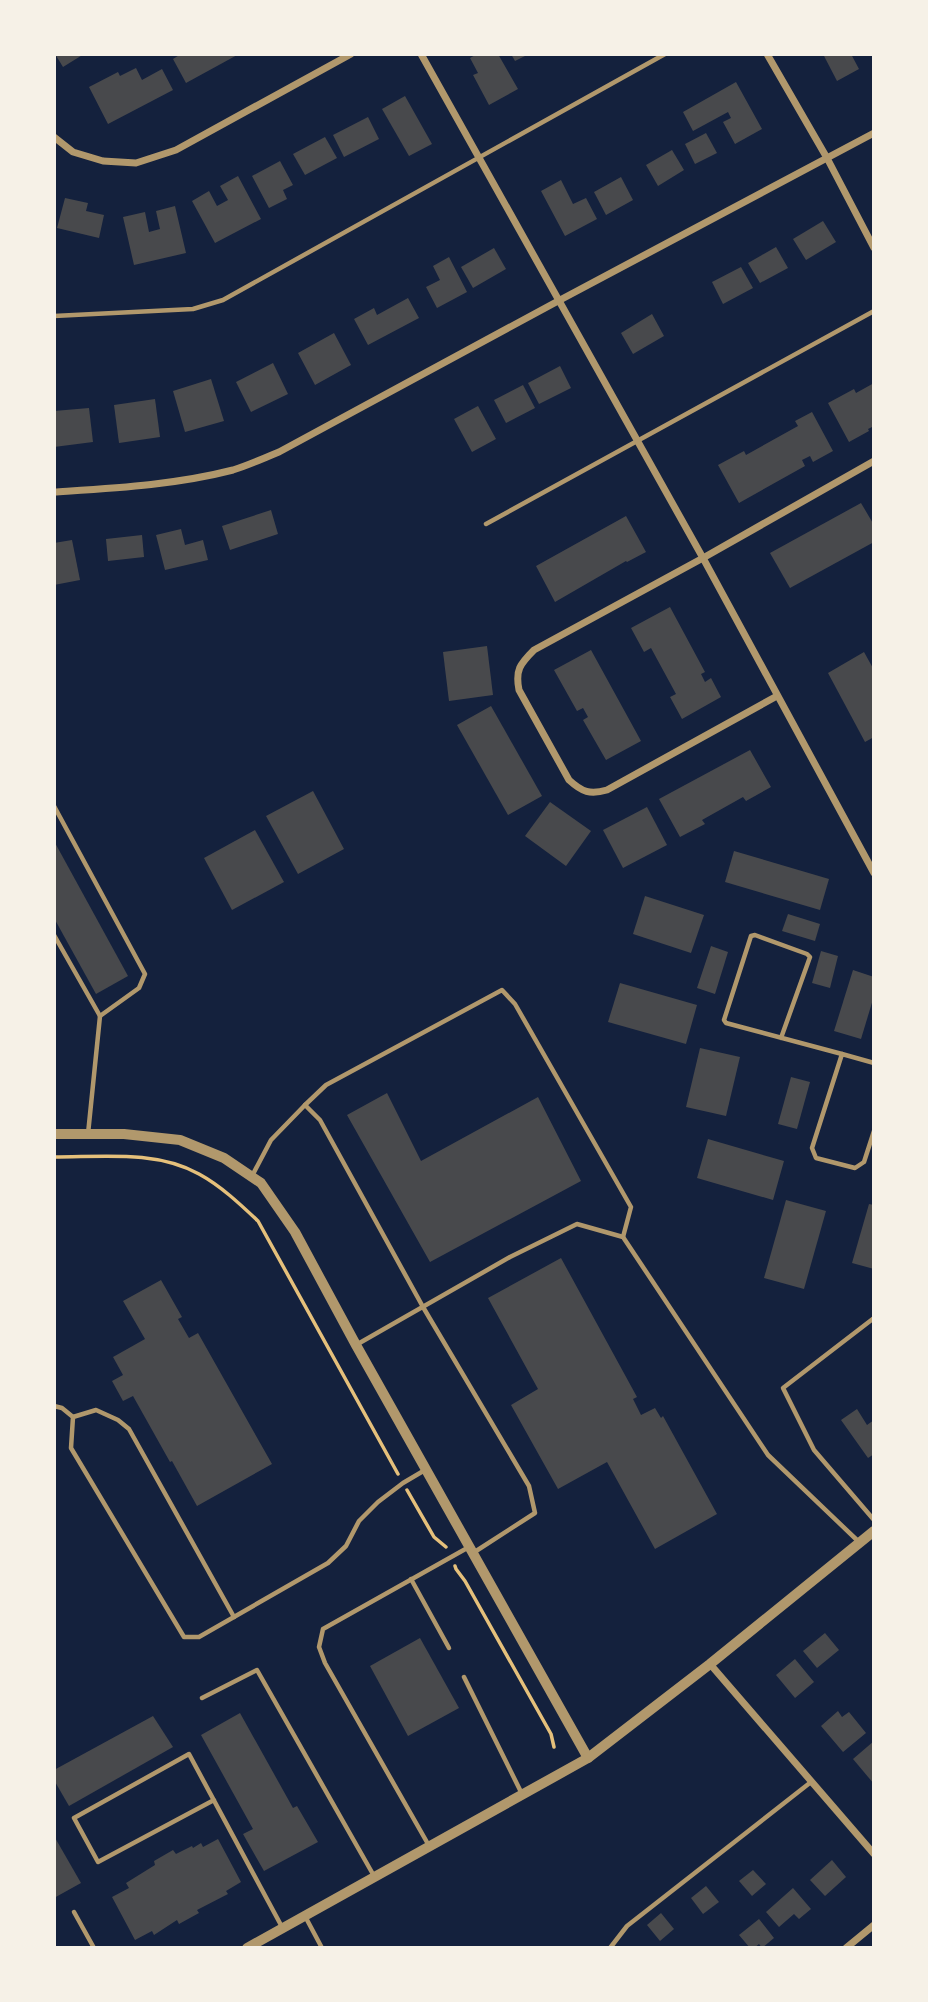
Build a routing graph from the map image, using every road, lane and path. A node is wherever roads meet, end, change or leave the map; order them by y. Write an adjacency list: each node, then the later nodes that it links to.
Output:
1 (351, 54): 6 (street)
2 (421, 54): 7 (street)
3 (665, 54): 7 (lane)
4 (767, 54): 8 (street)
5 (874, 133): 8 (street)
6 (54, 137)
7 (480, 158): 10 (street); 12 (lane)
8 (827, 158): 9 (street); 10 (street)
9 (874, 248)
10 (560, 300): 13 (street); 15 (street)
11 (874, 311): 13 (lane)
12 (54, 316)
13 (638, 441): 16 (lane); 17 (street)
14 (874, 461): 17 (street)
15 (54, 492)
16 (486, 524)
17 (703, 558): 18 (street); 18 (street)
18 (777, 696): 20 (street)
19 (54, 806): 22 (lane)
20 (874, 873)
21 (54, 935): 22 (lane)
22 (100, 1016): 29 (lane)
23 (781, 1038): 23 (lane); 24 (lane)
24 (842, 1054): 25 (lane); 27 (lane)
25 (874, 1062)
26 (305, 1105): 31 (lane); 32 (lane); 33 (lane)
27 (874, 1130)
28 (54, 1134): 29 (street)
29 (88, 1135): 31 (street)
30 (54, 1157): 39 (path)
31 (252, 1177): 35 (street)
32 (623, 1237): 33 (lane); 42 (lane)
33 (423, 1307): 35 (lane); 43 (lane)
34 (874, 1318): 40 (lane)
35 (356, 1345): 38 (street)
36 (54, 1406): 37 (lane)
37 (73, 1418): 46 (lane); 46 (lane)
38 (426, 1470): 39 (lane); 43 (street)
39 (403, 1483): 44 (path); 46 (lane)
40 (874, 1520)
41 (874, 1531): 42 (street)
42 (860, 1543): 48 (street)
43 (471, 1550): 44 (lane); 52 (street)
44 (452, 1556): 45 (lane); 51 (path)
45 (411, 1579): 47 (lane); 56 (lane)
46 (234, 1616)
47 (449, 1648)
48 (710, 1664): 52 (street); 53 (street)
49 (464, 1677): 54 (lane)
50 (202, 1698): 58 (lane)
51 (554, 1747)
52 (588, 1758): 54 (street)
53 (811, 1782): 57 (street); 66 (lane)
54 (523, 1794): 56 (street)
55 (214, 1800): 55 (lane); 62 (lane)
56 (429, 1846): 58 (street)
57 (874, 1854)
58 (374, 1877): 60 (street)
59 (74, 1912): 63 (lane)
60 (305, 1915): 62 (street); 65 (lane)
61 (874, 1925): 67 (street)
62 (283, 1928): 64 (street)
63 (94, 1948)
64 (247, 1948)
65 (322, 1948)
66 (610, 1948)
67 (846, 1948)

